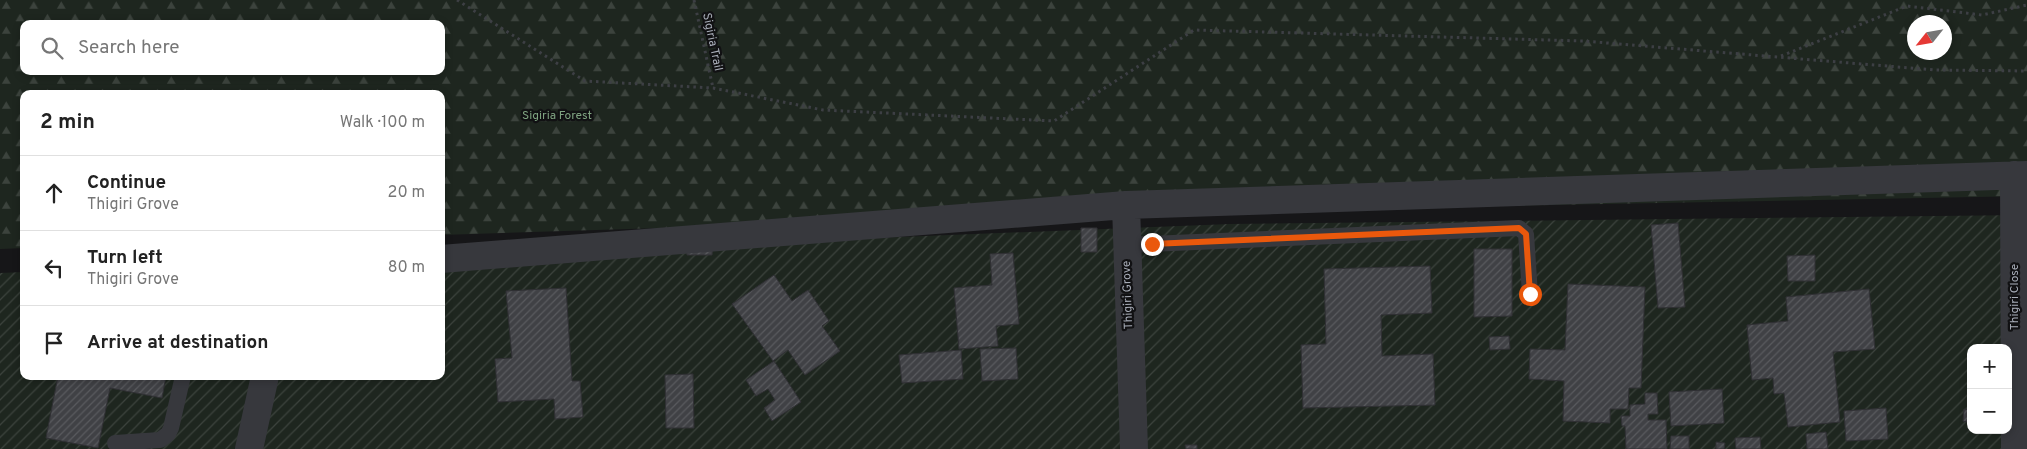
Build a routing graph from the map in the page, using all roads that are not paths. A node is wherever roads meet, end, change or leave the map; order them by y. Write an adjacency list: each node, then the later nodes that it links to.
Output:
1 (2020, 175): 2 (street); 11 (street, Thigiri Close)
2 (1126, 205): 3 (street); 4 (street)
3 (1126, 245): 5 (lane, Thigiri Grove); 10 (street, Thigiri Grove)
4 (445, 259)
5 (1530, 294)
6 (182, 380): 8 (lane)
7 (264, 380): 9 (street)
8 (115, 443)
9 (249, 449)
10 (1134, 449)
11 (2015, 449)

